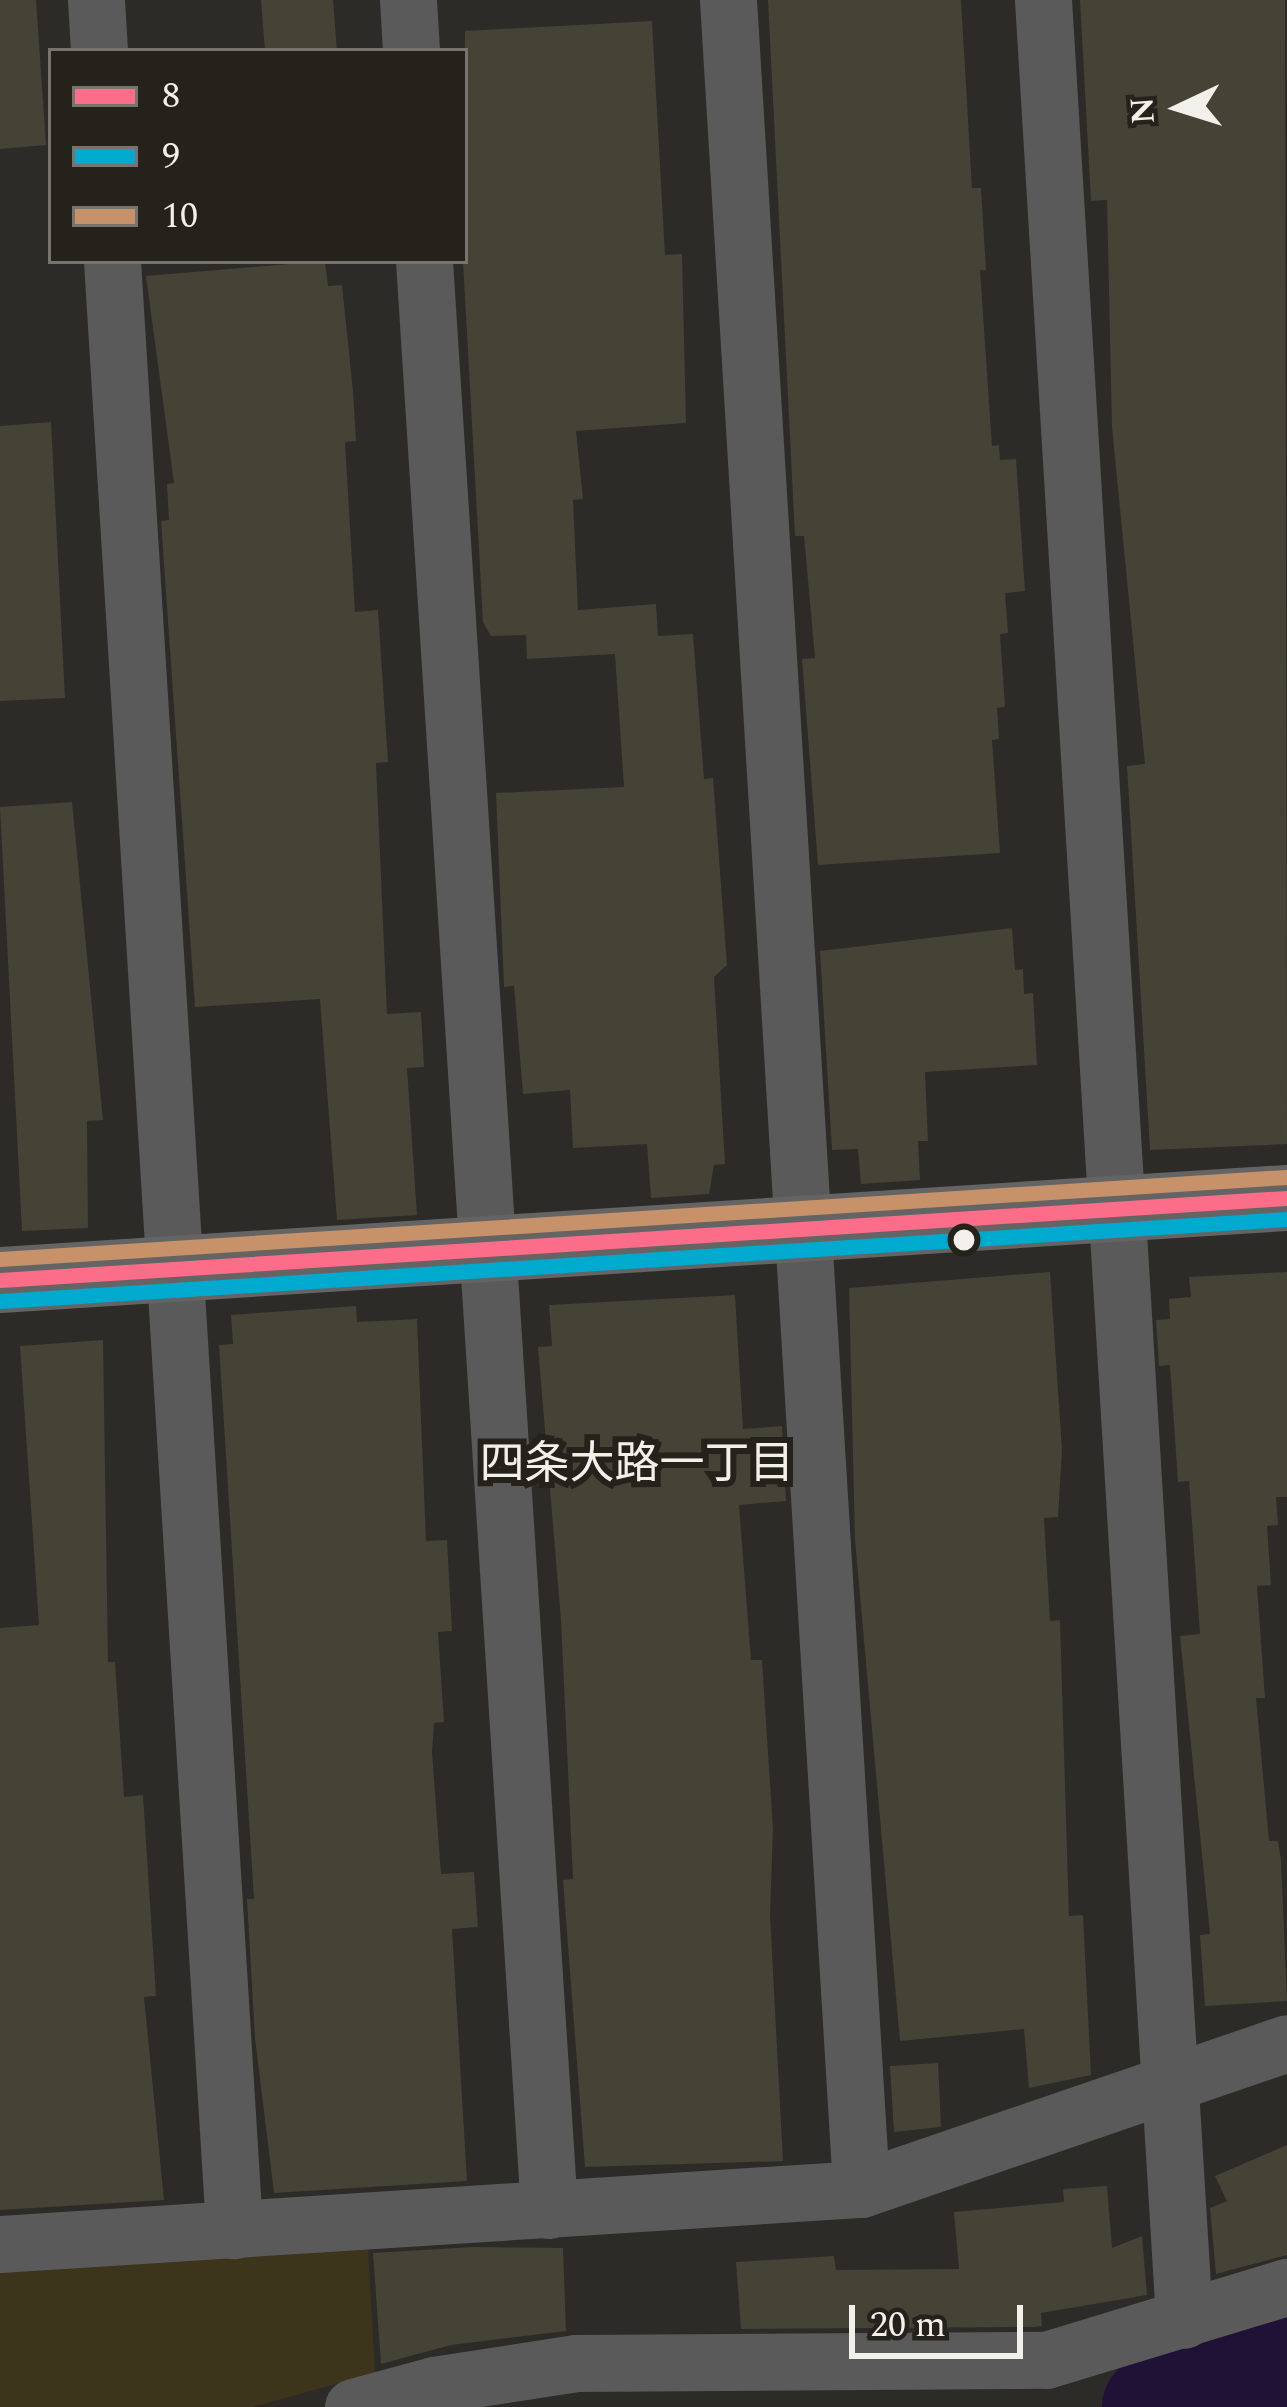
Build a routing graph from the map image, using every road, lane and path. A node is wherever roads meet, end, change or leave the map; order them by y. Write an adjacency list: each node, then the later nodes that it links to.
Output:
1 (96, 0): 5 (street)
2 (408, 0): 6 (street)
3 (728, 0): 11 (street)
4 (1043, 0): 10 (street)
5 (99, 48)
6 (411, 48)
7 (112, 264): 13 (street)
8 (424, 264): 12 (street)
9 (1287, 1198): 10 (street)
10 (1118, 1206): 11 (street); 16 (street)
11 (803, 1228): 12 (street); 17 (street)
12 (487, 1250): 13 (street); 18 (street)
13 (173, 1270): 14 (street); 19 (street)
14 (0, 1280)
15 (1287, 2043): 16 (street)
16 (1171, 2083): 17 (street); 22 (street)
17 (861, 2189): 18 (street)
18 (549, 2210): 19 (street)
19 (234, 2230): 20 (street)
20 (0, 2244)
21 (1287, 2287): 22 (street)
22 (1184, 2320): 23 (street)
23 (353, 2407)

